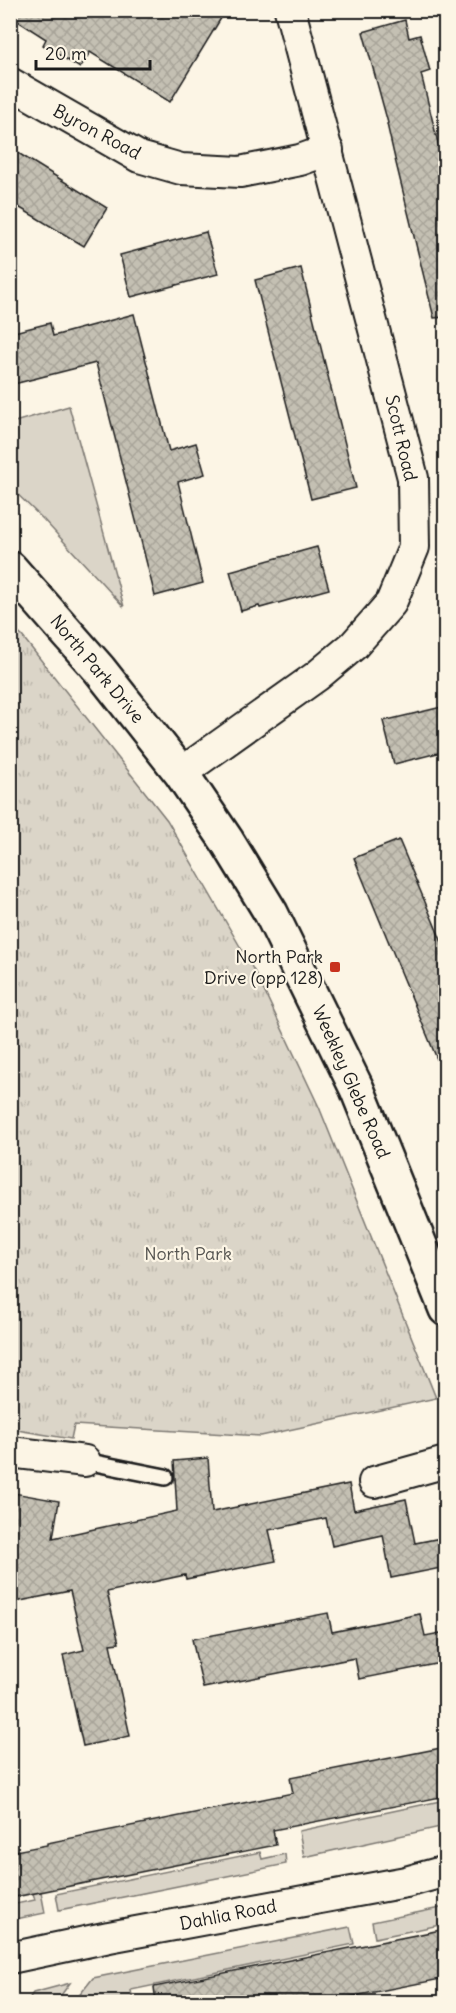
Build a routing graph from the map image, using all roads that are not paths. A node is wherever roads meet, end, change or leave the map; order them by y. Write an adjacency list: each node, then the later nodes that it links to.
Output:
1 (290, 10): 3 (street, Scott Road)
2 (10, 83): 3 (street, Byron Road)
3 (328, 150): 5 (street, Scott Road)
4 (10, 568): 5 (street, North Park Drive)
5 (181, 773): 6 (street, Weekley Glebe Road)
6 (446, 1309)
7 (10, 1452): 8 (street)
8 (85, 1461): 10 (lane)
9 (446, 1462): 11 (street)
10 (165, 1477)
11 (374, 1482)
12 (446, 1871): 13 (street, Dahlia Road)
13 (10, 1958)

